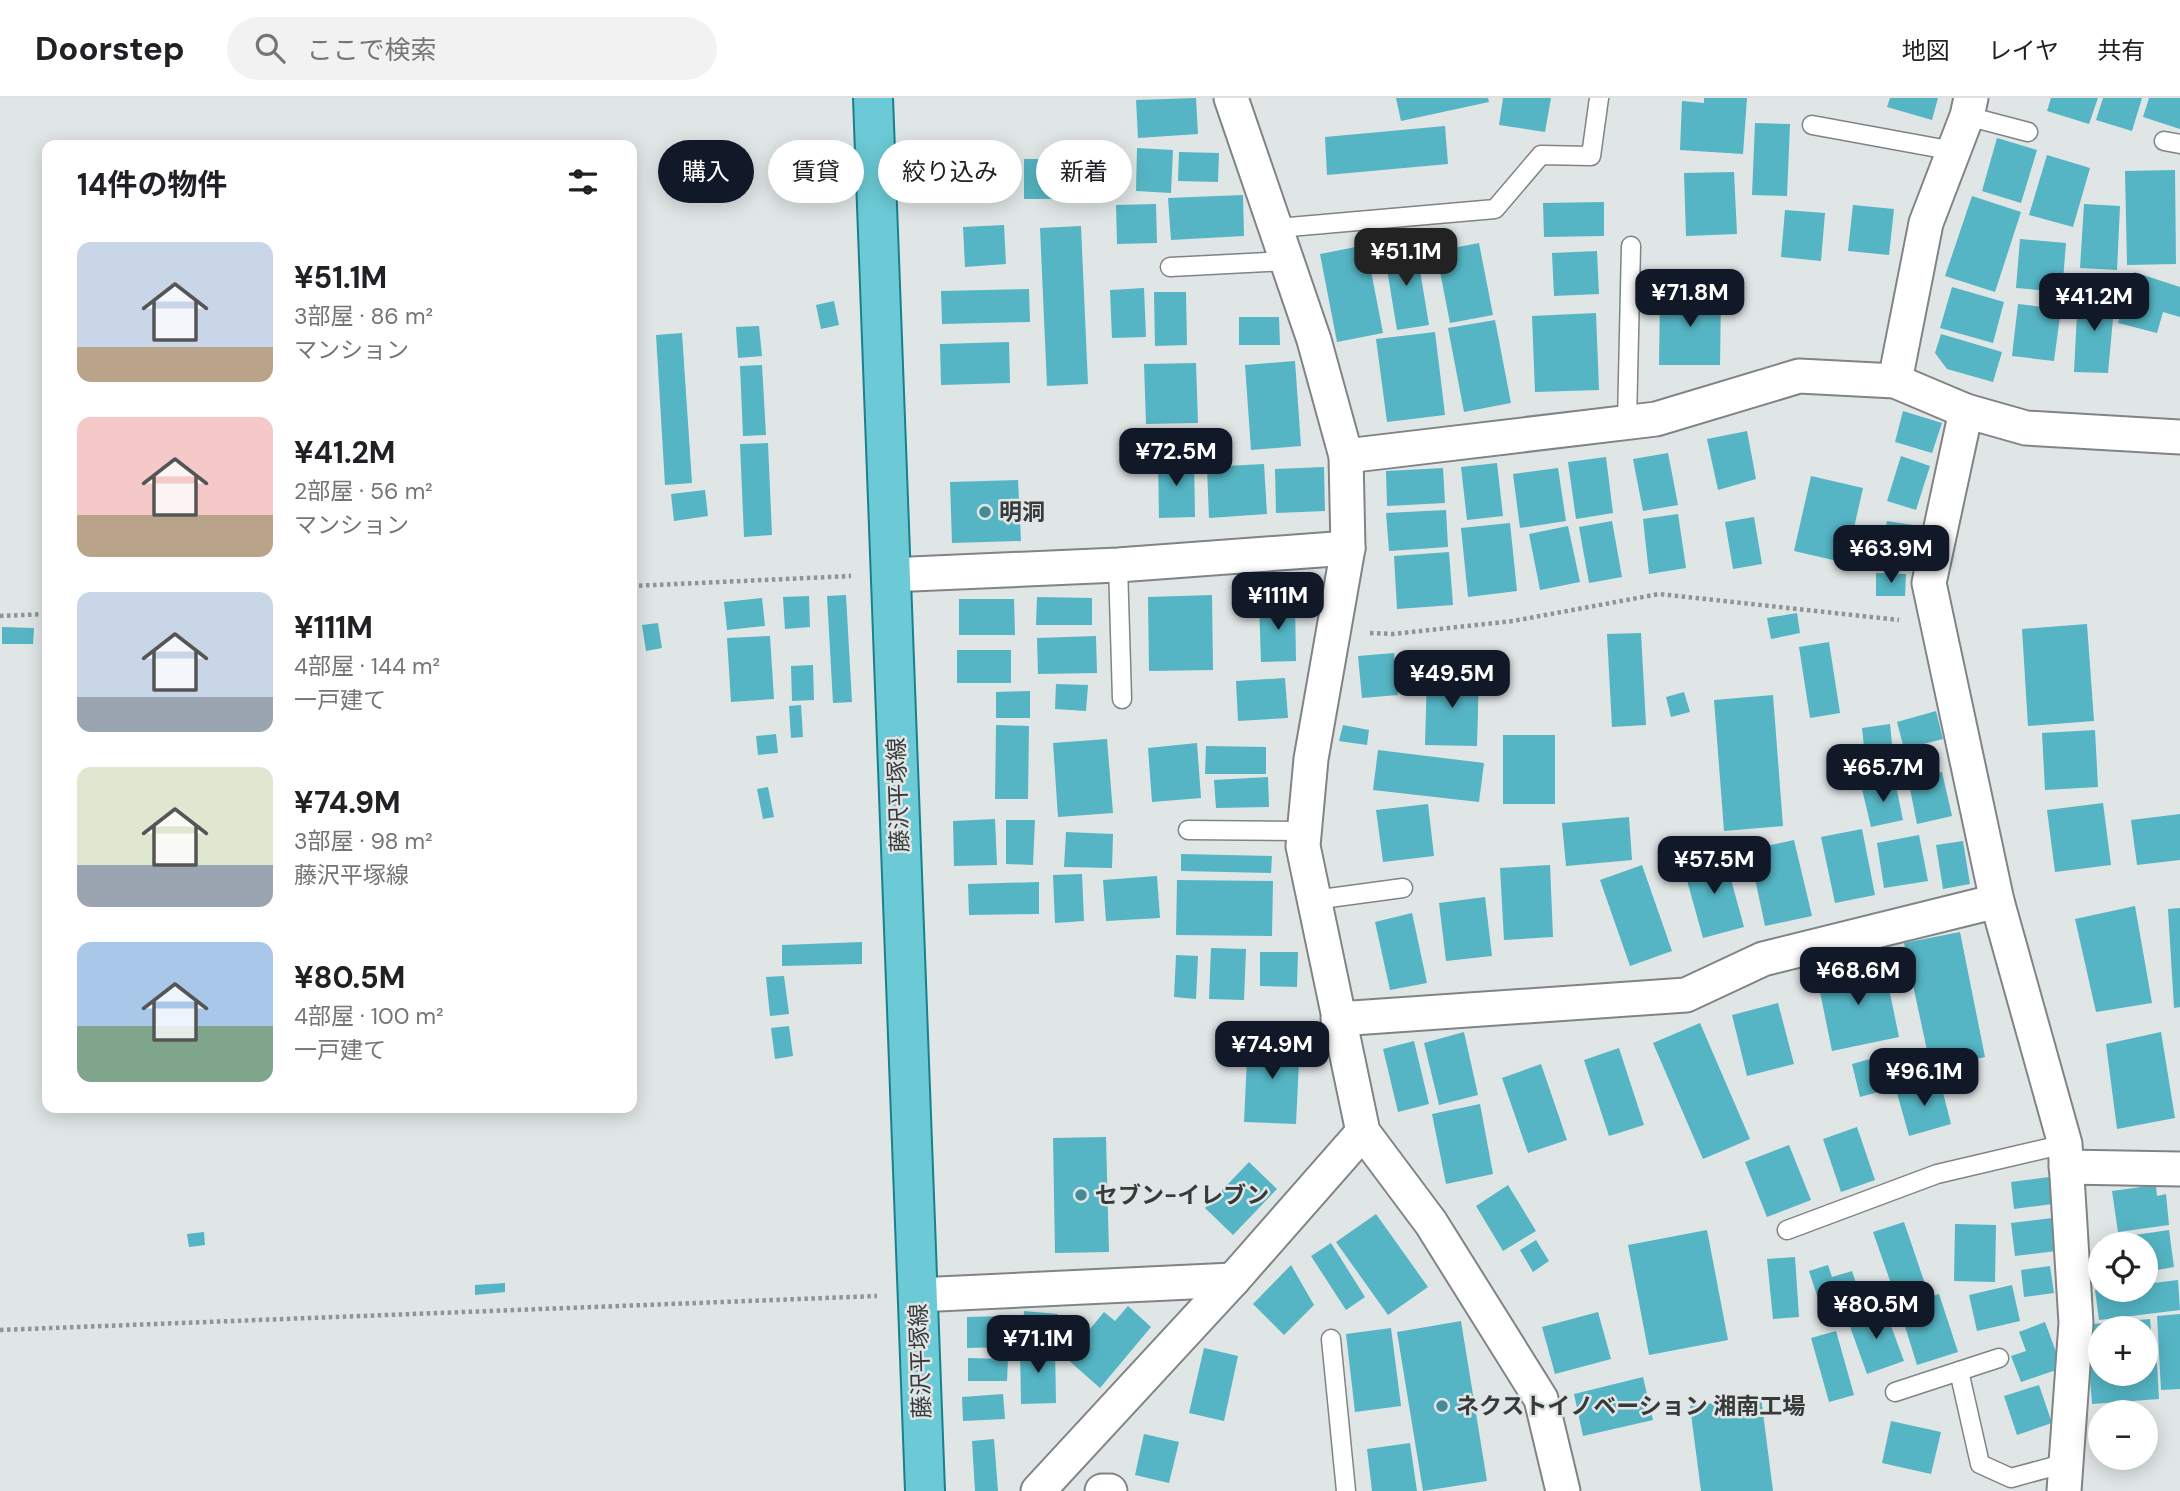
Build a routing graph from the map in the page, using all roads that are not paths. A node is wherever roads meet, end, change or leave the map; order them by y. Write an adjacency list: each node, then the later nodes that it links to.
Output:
1 (873, 98): 19 (main road, 藤沢平塚線)
2 (1231, 98): 8 (street)
3 (1599, 98): 8 (lane)
4 (1969, 107): 6 (lane); 7 (street)
5 (1812, 125): 7 (lane)
6 (2028, 132)
7 (1954, 151): 12 (street)
8 (1278, 228): 10 (street)
9 (1632, 246): 14 (lane)
10 (1289, 261): 11 (lane); 16 (street)
11 (1170, 267)
12 (1895, 381): 13 (street); 14 (street)
13 (1966, 411): 15 (street); 25 (street)
14 (1627, 422): 16 (street)
15 (2180, 437)
16 (1346, 456): 17 (street)
17 (1348, 548): 18 (street); 22 (street)
18 (1118, 565): 19 (street); 20 (lane)
19 (890, 575): 32 (main road, 藤沢平塚線)
20 (1122, 699)
21 (1188, 830): 22 (lane)
22 (1304, 831): 24 (street)
23 (1403, 888): 24 (lane)
24 (1314, 900): 26 (street)
25 (1997, 901): 26 (street); 28 (street)
26 (1338, 1019): 27 (street)
27 (1363, 1132): 31 (street); 43 (street)
28 (2065, 1155): 29 (street); 30 (lane); 37 (street)
29 (2180, 1169)
30 (1787, 1230)
31 (1233, 1280): 32 (street); 39 (street)
32 (917, 1295): 38 (main road, 藤沢平塚線)
33 (1331, 1339): 42 (lane)
34 (1999, 1357): 35 (lane)
35 (1959, 1371): 36 (lane); 37 (lane)
36 (1895, 1392)
37 (2065, 1477)
38 (925, 1491)
39 (1038, 1491)
40 (1102, 1491): 41 (street)
41 (1110, 1491)
42 (1346, 1491)
43 (1563, 1491)

